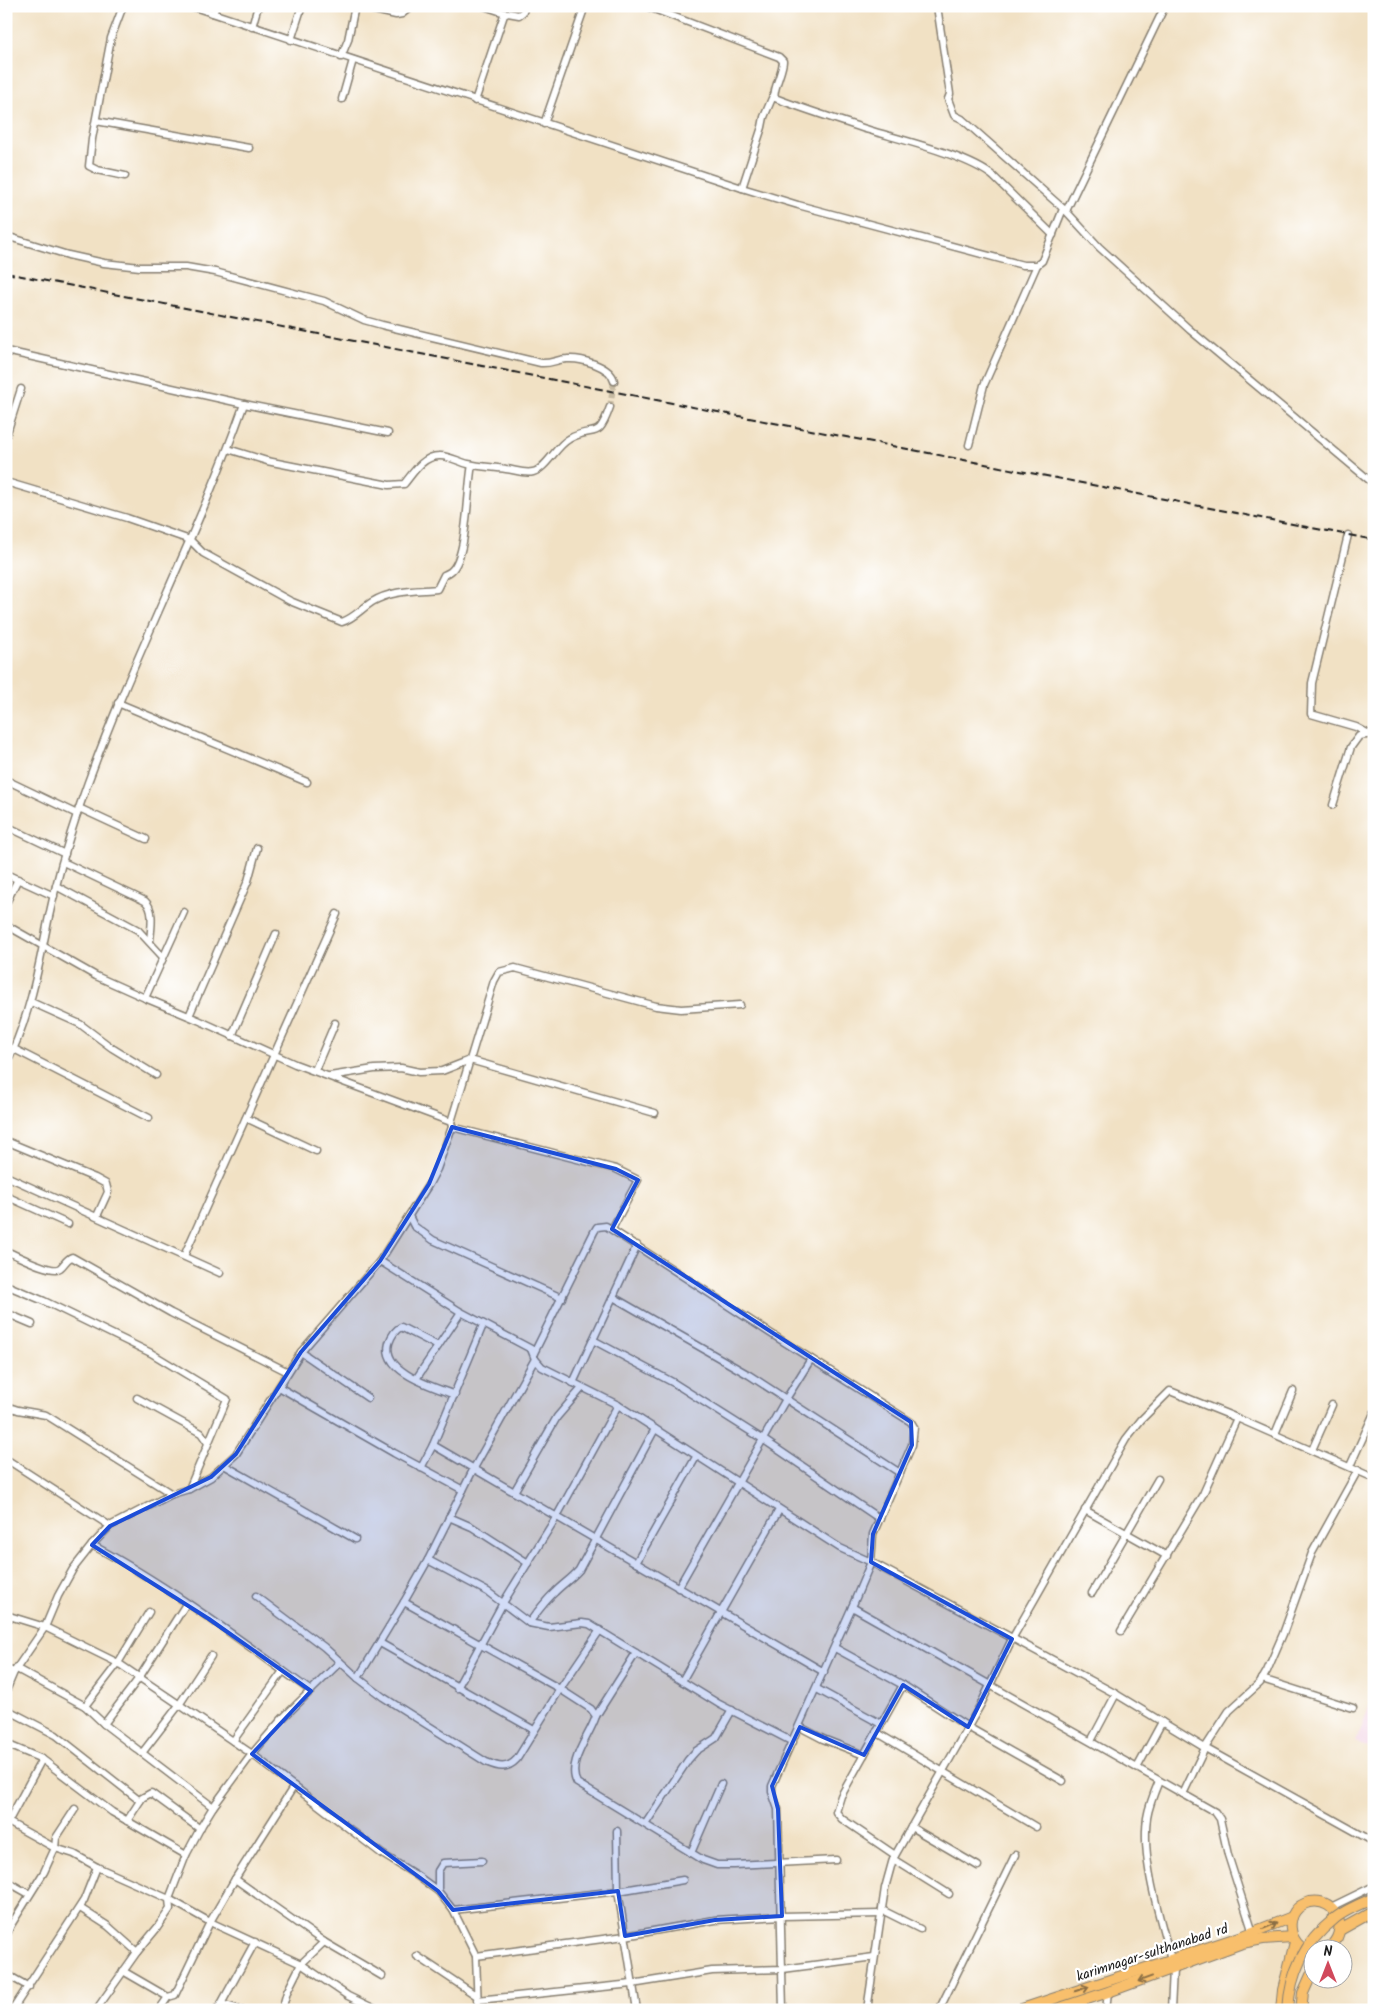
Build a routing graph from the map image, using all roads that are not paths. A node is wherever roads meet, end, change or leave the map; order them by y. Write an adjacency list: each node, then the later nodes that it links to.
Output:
1 (123, 6): 23 (street)
2 (191, 6): 14 (street)
3 (216, 6): 14 (street)
4 (258, 6): 16 (street)
5 (302, 6): 17 (street)
6 (355, 6): 7 (street); 18 (street)
7 (412, 6)
8 (484, 6): 15 (street)
9 (525, 6): 15 (street)
10 (585, 6): 24 (street)
11 (646, 6): 20 (street)
12 (937, 6): 28 (street)
13 (1165, 6): 28 (street)
14 (213, 13): 16 (street)
15 (505, 13): 22 (street)
16 (252, 27): 17 (street)
17 (291, 40): 18 (street)
18 (342, 57): 19 (street)
19 (353, 60): 21 (street); 22 (street)
20 (773, 96): 27 (street); 29 (street)
21 (342, 99)
22 (475, 101): 24 (street)
23 (96, 121): 25 (street); 26 (street)
24 (544, 124): 27 (street)
25 (248, 148)
26 (125, 176)
27 (742, 188): 31 (street)
28 (1065, 210): 29 (street); 43 (street)
29 (1053, 235): 31 (street)
30 (6, 236): 33 (street)
31 (1037, 265): 39 (street)
32 (6, 351): 35 (street)
33 (614, 381)
34 (21, 389): 38 (street)
35 (244, 404): 37 (street); 40 (street)
36 (610, 407): 41 (street)
37 (388, 432)
38 (6, 436)
39 (970, 445)
40 (228, 449): 41 (street); 45 (street)
41 (472, 465): 45 (street)
42 (6, 482): 45 (street)
43 (1374, 484)
44 (1348, 535): 47 (street)
45 (190, 540): 46 (street)
46 (118, 703): 49 (street); 51 (street)
47 (1370, 734): 50 (street)
48 (6, 780): 51 (street)
49 (307, 782)
50 (1334, 805)
51 (78, 811): 53 (street); 55 (street)
52 (6, 826): 55 (street)
53 (146, 839)
54 (257, 848): 72 (street)
55 (65, 854): 56 (street)
56 (63, 862): 59 (street); 66 (street)
57 (6, 874): 58 (street)
58 (18, 879): 60 (street); 61 (street)
59 (56, 886): 60 (street); 66 (street)
60 (54, 896): 67 (street)
61 (6, 903)
62 (184, 912): 68 (street)
63 (337, 914): 76 (street)
64 (6, 925): 67 (street)
65 (276, 934): 74 (street)
66 (150, 941): 68 (street)
67 (44, 947): 69 (street); 70 (street)
68 (163, 957): 69 (street)
69 (145, 998): 72 (street)
70 (31, 1002): 75 (street); 80 (street)
71 (740, 1005): 77 (street)
72 (189, 1016): 74 (street)
73 (335, 1024): 79 (street)
74 (232, 1036): 76 (street)
75 (14, 1049): 78 (street); 83 (street)
76 (274, 1055): 79 (street); 84 (street)
77 (470, 1060): 81 (street); 82 (street); 85 (street)
78 (6, 1066)
79 (315, 1070): 81 (street)
80 (156, 1075)
81 (327, 1076): 85 (street)
82 (656, 1113)
83 (149, 1118)
84 (246, 1118): 87 (street); 96 (street)
85 (451, 1124): 91 (street); 93 (street)
86 (6, 1141): 90 (street)
87 (316, 1151)
88 (6, 1176): 90 (street)
89 (6, 1196): 92 (street)
90 (97, 1216): 96 (street)
91 (409, 1216): 97 (street); 101 (street)
92 (68, 1224)
93 (612, 1229): 94 (street); 101 (street)
94 (637, 1245): 100 (street); 110 (street)
95 (6, 1251): 111 (street)
96 (184, 1256): 98 (street)
97 (380, 1262): 102 (street); 108 (street)
98 (220, 1273)
99 (6, 1285): 129 (street)
100 (613, 1297): 106 (street); 120 (street)
101 (562, 1298): 109 (street)
102 (461, 1312): 105 (street); 107 (street)
103 (6, 1313): 104 (street)
104 (32, 1324)
105 (483, 1325): 109 (street); 117 (street)
106 (593, 1340): 113 (street); 128 (street)
107 (438, 1346): 112 (street); 112 (street)
108 (302, 1352): 111 (street); 119 (street)
109 (534, 1356): 113 (street); 137 (street)
110 (811, 1359): 120 (street); 139 (street)
111 (288, 1372): 114 (street)
112 (416, 1379): 117 (street)
113 (573, 1384): 115 (street)
114 (279, 1387): 134 (street); 136 (street)
115 (582, 1388): 121 (street); 145 (street)
116 (1293, 1390): 127 (street)
117 (455, 1395): 130 (street)
118 (136, 1398): 129 (street)
119 (368, 1398)
120 (786, 1399): 128 (street); 139 (street)
121 (618, 1405): 126 (street); 149 (street)
122 (1332, 1405): 131 (street)
123 (6, 1406): 146 (street)
124 (1374, 1413): 135 (street)
125 (1237, 1418): 127 (street); 148 (street); 157 (street)
126 (655, 1429): 132 (street); 155 (street)
127 (1275, 1434): 131 (street)
128 (764, 1440): 142 (street); 151 (street)
129 (208, 1443): 143 (street)
130 (433, 1445): 136 (street); 137 (street)
131 (1312, 1450): 135 (street)
132 (696, 1457): 142 (street); 161 (street)
133 (6, 1459): 152 (street)
134 (224, 1465): 143 (street); 154 (street)
135 (1350, 1466): 138 (street)
136 (421, 1468): 144 (street)
137 (474, 1468): 144 (street); 145 (street)
138 (1358, 1470): 140 (street); 190 (street)
139 (900, 1473): 151 (street)
140 (1374, 1478)
141 (1158, 1479): 153 (street)
142 (737, 1483): 147 (street); 162 (street)
143 (189, 1489): 146 (street)
144 (463, 1490): 150 (street)
145 (514, 1492): 149 (street)
146 (172, 1494): 152 (street)
147 (779, 1510): 159 (street); 170 (street)
148 (1085, 1510): 153 (street); 176 (street)
149 (557, 1516): 155 (street); 160 (street)
150 (449, 1517): 158 (street); 160 (street)
151 (880, 1519): 159 (street)
152 (110, 1526): 156 (street)
153 (1127, 1534): 157 (street); 163 (street)
154 (355, 1539)
155 (596, 1541): 161 (street); 172 (street)
156 (92, 1545): 167 (street); 173 (street)
157 (1167, 1556): 175 (street)
158 (428, 1560): 165 (street); 166 (street)
159 (871, 1562): 168 (street); 176 (street)
160 (528, 1563): 166 (street)
161 (636, 1564): 162 (street)
162 (678, 1588): 170 (street)
163 (1092, 1593)
164 (256, 1596): 182 (street)
165 (404, 1602): 177 (street); 178 (street)
166 (503, 1603): 172 (street); 178 (street)
167 (186, 1604): 186 (street); 188 (street)
168 (852, 1607): 179 (street); 193 (street)
169 (149, 1612): 183 (street)
170 (720, 1613): 187 (street); 191 (street)
171 (6, 1615): 173 (street)
172 (529, 1623): 174 (street)
173 (44, 1627): 183 (street); 185 (street)
174 (600, 1630): 180 (street); 195 (street)
175 (1121, 1631)
176 (1012, 1639): 193 (street); 199 (street)
177 (380, 1642): 189 (street); 194 (street)
178 (481, 1645): 194 (street); 195 (street)
179 (835, 1648): 187 (street); 192 (street)
180 (636, 1653): 191 (street); 205 (street)
181 (211, 1656): 200 (street)
182 (340, 1662): 189 (street); 198 (street)
183 (118, 1663): 188 (street); 201 (street)
184 (6, 1669): 185 (street)
185 (16, 1670): 197 (street); 201 (street)
186 (283, 1671): 198 (street); 213 (street)
187 (824, 1672): 196 (street)
188 (139, 1678): 200 (street); 207 (street)
189 (358, 1678): 211 (street)
190 (1262, 1679): 202 (street); 217 (street)
191 (682, 1681): 204 (street)
192 (903, 1685): 208 (street); 210 (street)
193 (991, 1685): 210 (street); 215 (street)
194 (457, 1688): 211 (street)
195 (560, 1688): 205 (street); 211 (street)
196 (816, 1688): 208 (street); 209 (street)
197 (6, 1691)
198 (311, 1691): 219 (street)
199 (1116, 1694): 206 (street); 215 (street)
200 (179, 1705): 213 (street); 218 (street)
201 (85, 1706): 207 (street)
202 (1353, 1708)
203 (6, 1709): 229 (street)
204 (732, 1710): 214 (street); 233 (street)
205 (596, 1716): 233 (street)
206 (1162, 1722): 217 (street); 222 (street)
207 (104, 1724): 218 (street)
208 (881, 1724): 212 (street)
209 (800, 1727): 214 (street); 220 (street)
210 (968, 1727): 223 (street); 224 (street)
211 (534, 1730)
212 (876, 1732): 220 (street); 223 (street)
213 (233, 1741): 219 (street)
214 (793, 1742): 247 (street)
215 (1091, 1742): 222 (street)
216 (6, 1744): 221 (street)
217 (1205, 1748): 228 (street); 239 (street)
218 (142, 1753): 230 (street)
219 (252, 1754): 227 (street); 230 (street)
220 (864, 1755): 244 (street)
221 (42, 1759): 232 (street); 234 (street)
222 (1137, 1768): 225 (street)
223 (943, 1771): 235 (street); 236 (street)
224 (1063, 1781)
225 (1159, 1781): 228 (street); 284 (street)
226 (722, 1784): 241 (street)
227 (294, 1786): 250 (street); 255 (street)
228 (1182, 1794): 271 (street)
229 (140, 1801): 232 (street); 237 (street)
230 (213, 1808): 237 (street)
231 (75, 1809): 240 (street)
232 (127, 1821): 242 (street)
233 (646, 1823): 241 (street)
234 (7, 1824): 240 (street)
235 (911, 1827): 244 (street); 248 (street)
236 (1036, 1827)
237 (200, 1829): 242 (street)
238 (617, 1831): 254 (street)
239 (1374, 1842)
240 (55, 1848): 249 (street); 256 (street)
241 (691, 1852): 247 (street)
242 (186, 1855): 259 (street)
243 (1015, 1855): 306 (street)
244 (894, 1857): 257 (street); 264 (street)
245 (836, 1860): 247 (street)
246 (482, 1861): 255 (street)
247 (780, 1863): 265 (street)
248 (978, 1866)
249 (97, 1867): 259 (street); 260 (street)
250 (235, 1878): 267 (street); 277 (street)
251 (684, 1880): 254 (street)
252 (6, 1881): 256 (street)
253 (1374, 1886): 261 (street)
254 (618, 1891): 262 (street); 273 (street)
255 (438, 1892): 262 (street)
256 (29, 1894): 268 (street)
257 (949, 1894)
258 (1374, 1898): 312 (highway, bridge)
259 (169, 1899): 267 (street); 279 (street)
260 (84, 1900): 279 (street); 290 (street)
261 (1331, 1907): 266 (highway, karimnagar-sulthanabad rd); 270 (highway)
262 (453, 1910): 281 (street)
263 (1374, 1911): 270 (highway)
264 (881, 1912): 265 (street); 269 (street); 282 (street)
265 (782, 1916): 273 (street); 285 (street)
266 (1292, 1917): 271 (highway, karimnagar-sulthanabad rd, one-way to 266); 275 (highway)
267 (210, 1922): 276 (street); 293 (street)
268 (8, 1924): 272 (street)
269 (920, 1929)
270 (1340, 1930): 274 (highway)
271 (1252, 1933): 284 (highway, karimnagar-sulthanabad rd)
272 (6, 1936)
273 (624, 1936): 281 (street); 289 (street)
274 (1338, 1938)
275 (1294, 1940): 278 (highway); 284 (highway); 311 (highway)
276 (255, 1942): 283 (street); 295 (street)
277 (324, 1942): 283 (street); 288 (street)
278 (1302, 1948)
279 (136, 1952): 286 (street)
280 (417, 1956): 294 (street)
281 (476, 1956): 294 (street)
282 (874, 1956): 285 (street); 305 (street)
283 (301, 1964): 300 (street); 301 (street)
284 (1172, 1964): 292 (highway, one-way to 292); 307 (highway, karimnagar-sulthanabad rd, one-way to 284); 310 (street)
285 (783, 1969): 289 (street); 304 (street)
286 (123, 1971): 293 (street); 297 (street)
287 (6, 1974): 290 (street)
288 (382, 1976)
289 (632, 1984): 294 (street); 303 (street)
290 (29, 1987): 296 (street)
291 (1304, 1988): 313 (highway)
292 (1108, 1992): 308 (highway); 309 (street)
293 (168, 1997): 298 (street)
294 (477, 1998): 302 (street)
295 (219, 2007): 299 (street)
296 (21, 2010)
297 (96, 2010)
298 (159, 2010)
299 (243, 2010)
300 (282, 2010)
301 (377, 2010)
302 (478, 2010)
303 (637, 2010)
304 (783, 2010)
305 (867, 2010)
306 (939, 2010)
307 (1020, 2010)
308 (1054, 2010)
309 (1106, 2010)
310 (1171, 2010)
311 (1281, 2010)
312 (1288, 2010)
313 (1301, 2010)

